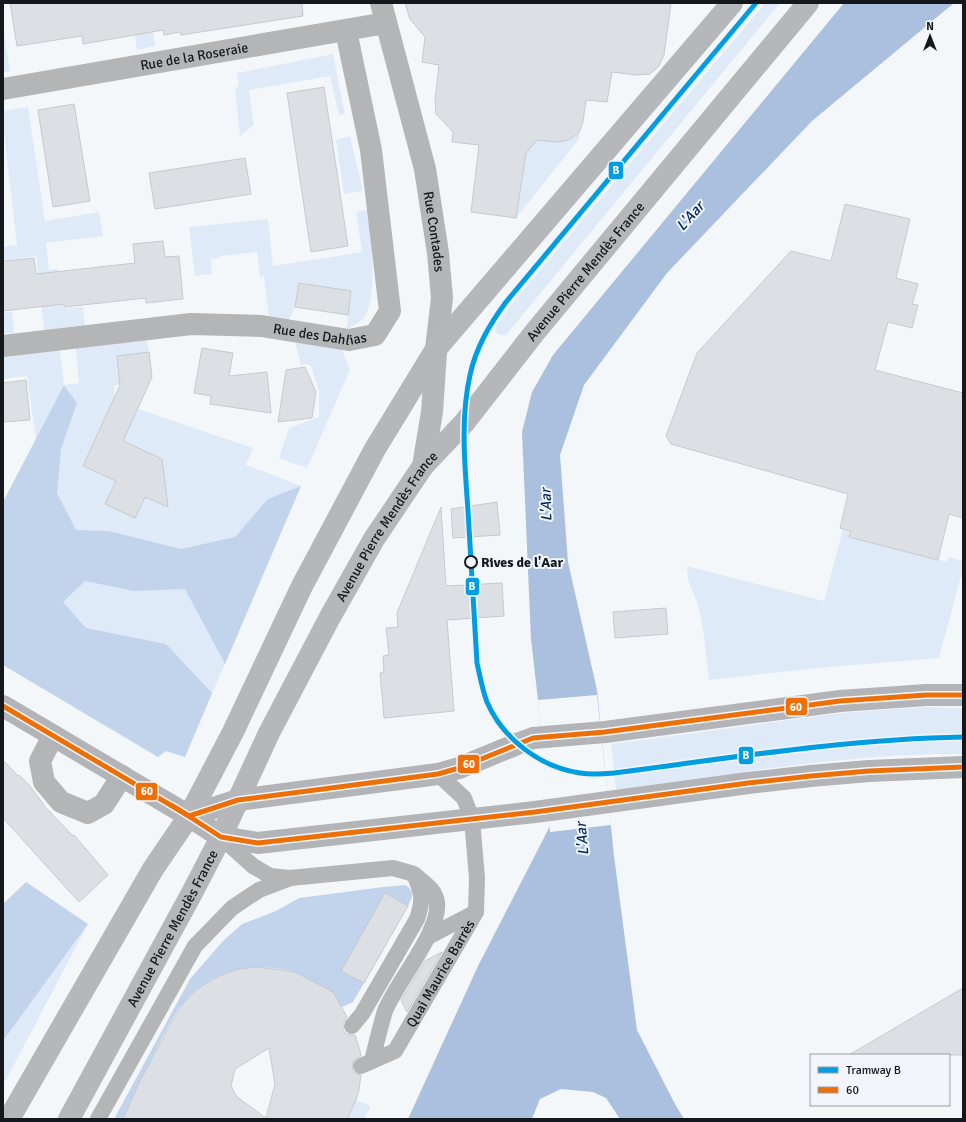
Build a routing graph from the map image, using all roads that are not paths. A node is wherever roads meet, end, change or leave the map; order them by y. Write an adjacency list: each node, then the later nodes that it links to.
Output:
1 (732, 3): 7 (main road)
2 (808, 3): 8 (main road, Avenue Pierre Mendès France)
3 (384, 13): 4 (street, Rue de la Roseraie); 7 (street, Rue Contades)
4 (346, 31): 5 (street, Rue de la Roseraie); 6 (street, Rue des Dahlias)
5 (3, 89)
6 (3, 346)
7 (436, 349): 8 (main road, Rue Contades); 16 (main road)
8 (423, 466): 15 (main road, Avenue Pierre Mendès France)
9 (963, 695): 13 (main road)
10 (3, 706): 11 (main road)
11 (54, 736): 14 (main road); 14 (street)
12 (963, 767): 17 (main road)
13 (438, 774): 15 (main road); 17 (lane, Quai Maurice Barrès)
14 (122, 776): 16 (main road)
15 (238, 800): 16 (main road); 18 (main road, Avenue Pierre Mendès France)
16 (189, 816): 18 (main road); 24 (main road)
17 (472, 819): 18 (main road); 21 (lane, Quai Maurice Barrès)
18 (221, 837): 20 (lane); 25 (main road, Avenue Pierre Mendès France)
19 (414, 874): 20 (lane); 22 (lane); 23 (lane)
20 (290, 878): 26 (lane)
21 (476, 912): 22 (lane); 23 (lane, Quai Maurice Barrès)
22 (428, 937): 23 (lane)
23 (386, 1010)
24 (8, 1119)
25 (69, 1119)
26 (98, 1119)

